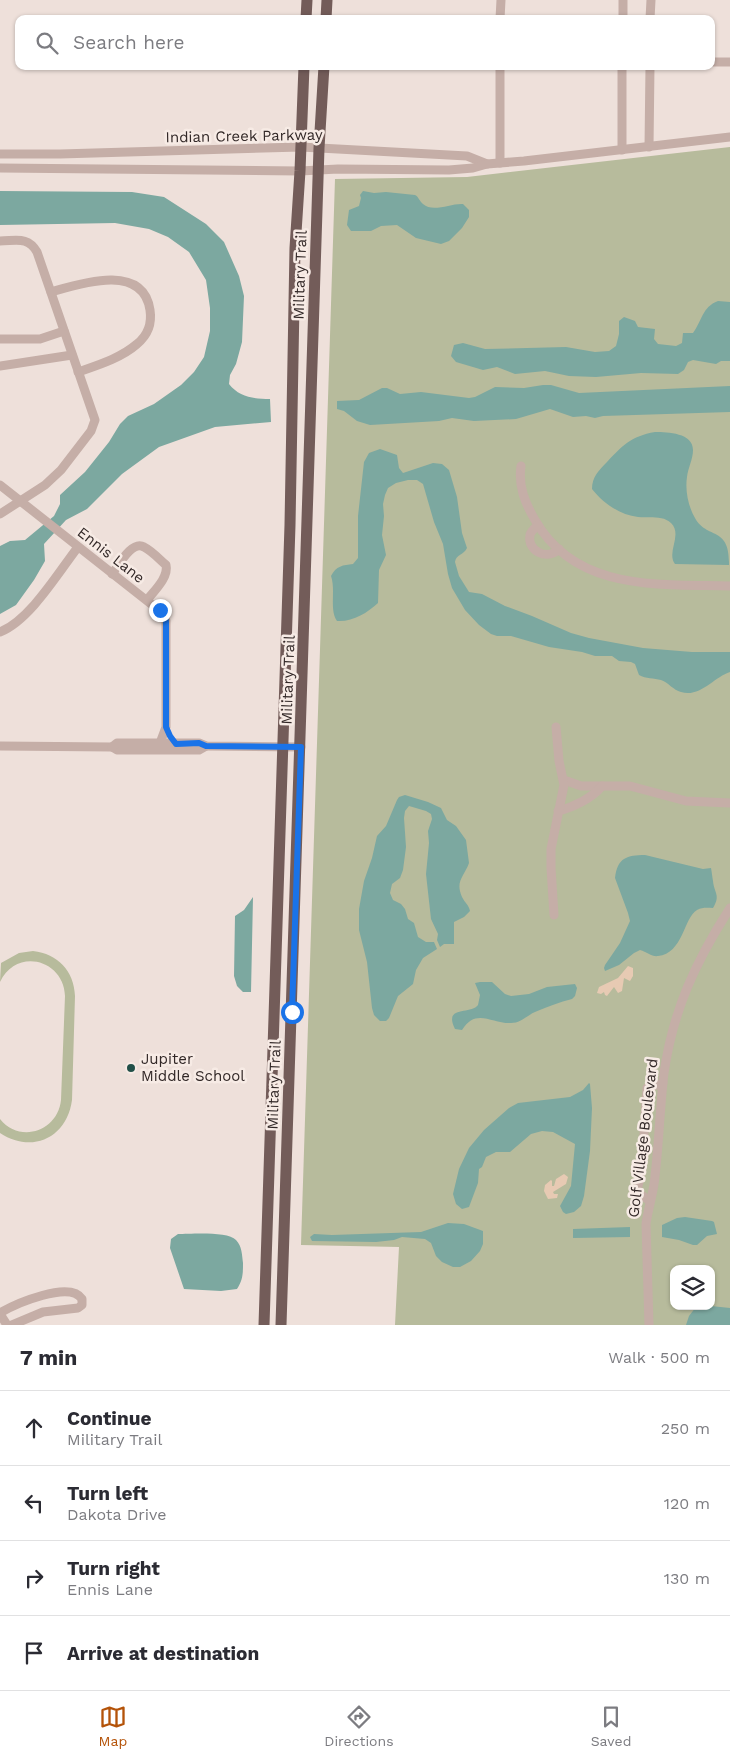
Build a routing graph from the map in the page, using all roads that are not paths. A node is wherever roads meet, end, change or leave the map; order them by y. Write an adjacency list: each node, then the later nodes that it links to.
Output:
1 (307, 0): 6 (main road)
2 (327, 0): 7 (main road)
3 (501, 0): 8 (street)
4 (623, 0): 9 (street)
5 (651, 0): 10 (street)
6 (306, 15)
7 (326, 15)
8 (500, 15)
9 (623, 15)
10 (650, 15)
11 (715, 62): 12 (street)
12 (730, 62)
13 (304, 70): 19 (main road, Military Trail)
14 (324, 70): 21 (main road, Military Trail)
15 (500, 70): 24 (street)
16 (622, 70): 22 (street)
17 (650, 70): 20 (street)
18 (730, 138): 20 (street, Indian Creek Parkway)
19 (301, 147): 21 (street, Indian Creek Parkway); 23 (street, Indian Creek Parkway); 28 (main road, Military Trail)
20 (649, 147): 22 (street, Indian Creek Parkway)
21 (319, 148): 25 (street, Indian Creek Parkway); 27 (main road, Military Trail)
22 (622, 150): 24 (street, Indian Creek Parkway)
23 (0, 154)
24 (500, 163): 25 (street, Indian Creek Parkway)
25 (487, 164): 27 (street, Indian Creek Parkway)
26 (0, 168): 28 (street, Indian Creek Parkway)
27 (319, 170): 28 (street, Indian Creek Parkway); 54 (main road, Military Trail)
28 (300, 171): 53 (main road, Military Trail)
29 (0, 241): 30 (street)
30 (51, 292): 31 (street); 35 (street)
31 (64, 331): 32 (street); 33 (street)
32 (0, 339)
33 (72, 355): 34 (street); 35 (street)
34 (0, 366)
35 (78, 372): 38 (street)
36 (522, 466): 40 (street)
37 (0, 485): 38 (street, Ennis Lane)
38 (22, 501): 39 (street); 41 (street, Ennis Lane)
39 (0, 514)
40 (538, 525): 42 (street); 42 (street)
41 (78, 547): 43 (street, Ennis Lane); 46 (street)
42 (559, 549): 44 (street)
43 (112, 574): 45 (street, Ennis Lane); 45 (street)
44 (730, 586)
45 (147, 600): 47 (street, Ennis Lane)
46 (0, 632)
47 (166, 727): 49 (street, Ennis Lane); 50 (street)
48 (556, 727): 56 (street)
49 (160, 744): 50 (street); 55 (street)
50 (176, 744): 52 (street)
51 (0, 746): 55 (street)
52 (206, 746): 53 (street); 55 (street)
53 (283, 746): 54 (street); 67 (main road, Military Trail)
54 (301, 747): 68 (main road, Military Trail)
55 (112, 748)
56 (564, 780): 57 (street); 59 (street)
57 (602, 786): 58 (street); 59 (street)
58 (730, 803)
59 (558, 811): 61 (street)
60 (730, 908): 62 (street, Golf Village Boulevard)
61 (554, 915)
62 (663, 1083): 63 (street, Golf Village Boulevard); 63 (street)
63 (650, 1201): 69 (street, Golf Village Boulevard)
64 (0, 1314): 65 (street); 66 (street)
65 (7, 1325)
66 (12, 1325)
67 (264, 1325)
68 (281, 1325)
69 (649, 1325)

